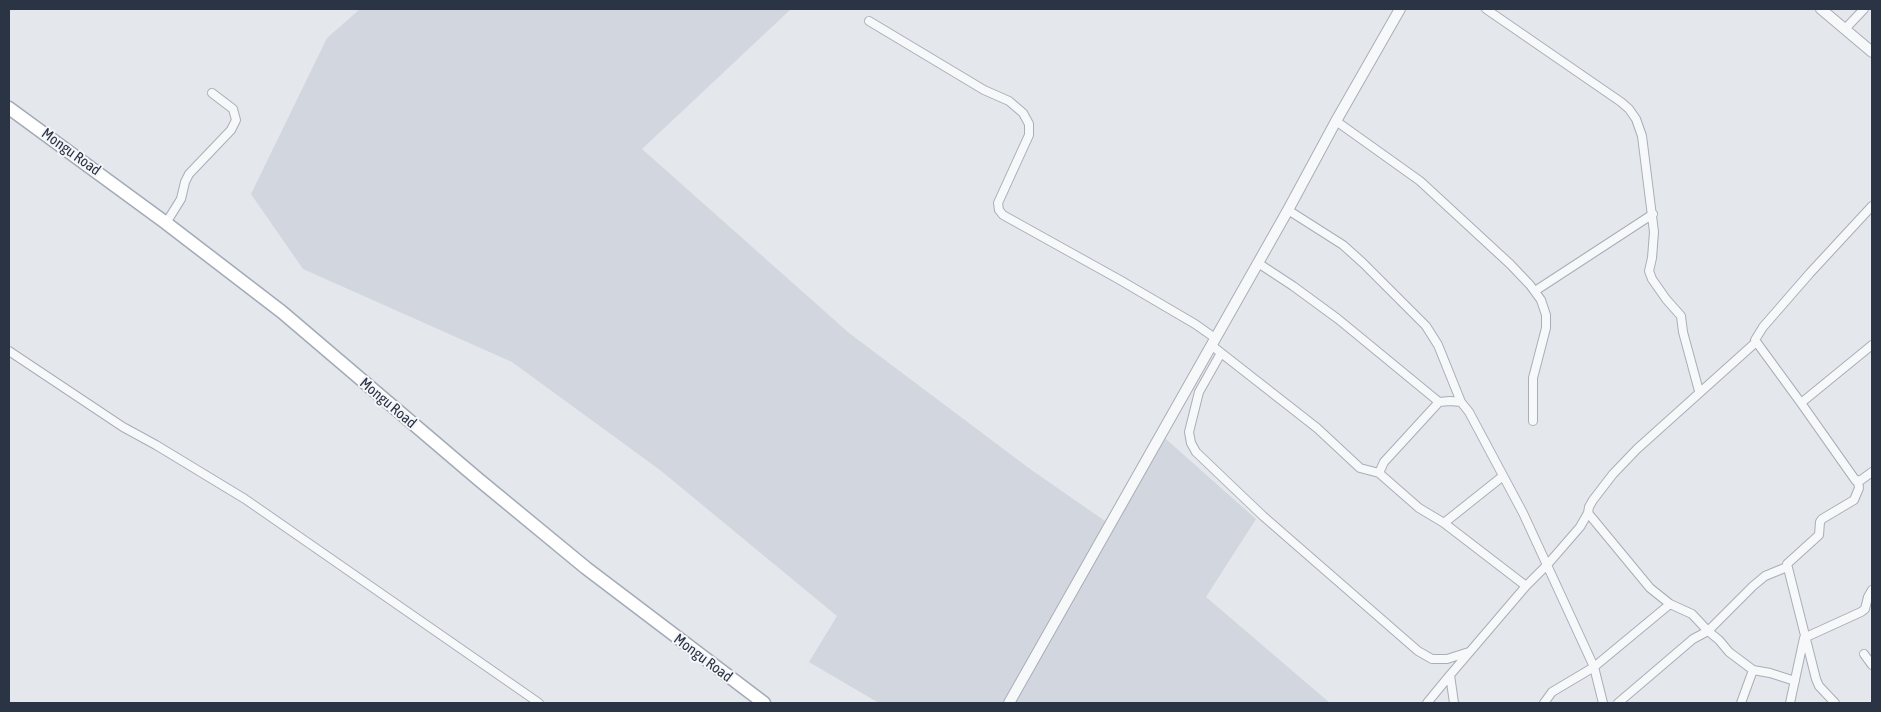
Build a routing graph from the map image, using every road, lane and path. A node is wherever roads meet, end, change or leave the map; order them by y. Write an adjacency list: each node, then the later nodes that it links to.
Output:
1 (1400, 9): 10 (street)
2 (1486, 9): 13 (street)
3 (1821, 9): 6 (street)
4 (1864, 9): 6 (street)
5 (869, 21): 17 (street)
6 (1845, 29): 7 (street)
7 (1872, 52)
8 (212, 93): 14 (street)
9 (9, 108): 14 (main road, Mongu Road)
10 (1336, 121): 12 (street); 16 (street)
11 (1872, 206): 18 (street)
12 (1288, 210): 15 (street); 24 (street)
13 (1653, 214): 16 (street); 22 (street)
14 (166, 223): 48 (main road, Mongu Road)
15 (1258, 263): 17 (street); 23 (street)
16 (1535, 291): 26 (street)
17 (1213, 342): 21 (street); 49 (street)
18 (1755, 343): 22 (street); 25 (street)
19 (1872, 344): 25 (street)
20 (9, 351): 47 (street)
21 (1221, 353): 28 (street); 40 (street)
22 (1700, 392): 31 (street)
23 (1439, 402): 24 (street); 28 (street)
24 (1461, 402): 29 (street)
25 (1802, 403): 30 (street)
26 (1533, 421)
27 (1872, 472): 30 (street)
28 (1379, 473): 32 (street)
29 (1503, 476): 32 (street); 33 (street)
30 (1858, 481): 34 (street)
31 (1588, 513): 33 (street); 37 (street)
32 (1444, 523): 35 (street)
33 (1547, 565): 35 (street); 43 (street)
34 (1787, 567): 38 (street); 39 (street)
35 (1526, 586): 40 (street)
36 (1872, 590): 39 (street)
37 (1670, 604): 38 (street); 43 (street)
38 (1708, 631): 44 (street); 54 (street)
39 (1804, 638): 46 (street); 57 (street)
40 (1470, 652): 45 (street)
41 (1864, 654): 42 (street)
42 (1872, 665)
43 (1594, 667): 52 (street); 53 (street)
44 (1753, 670): 46 (street); 55 (street)
45 (1450, 675): 50 (street); 51 (street)
46 (1795, 681): 56 (street)
47 (539, 703)
48 (764, 703)
49 (1009, 703)
50 (1427, 703)
51 (1454, 703)
52 (1544, 703)
53 (1603, 703)
54 (1618, 703)
55 (1742, 703)
56 (1790, 703)
57 (1835, 703)

